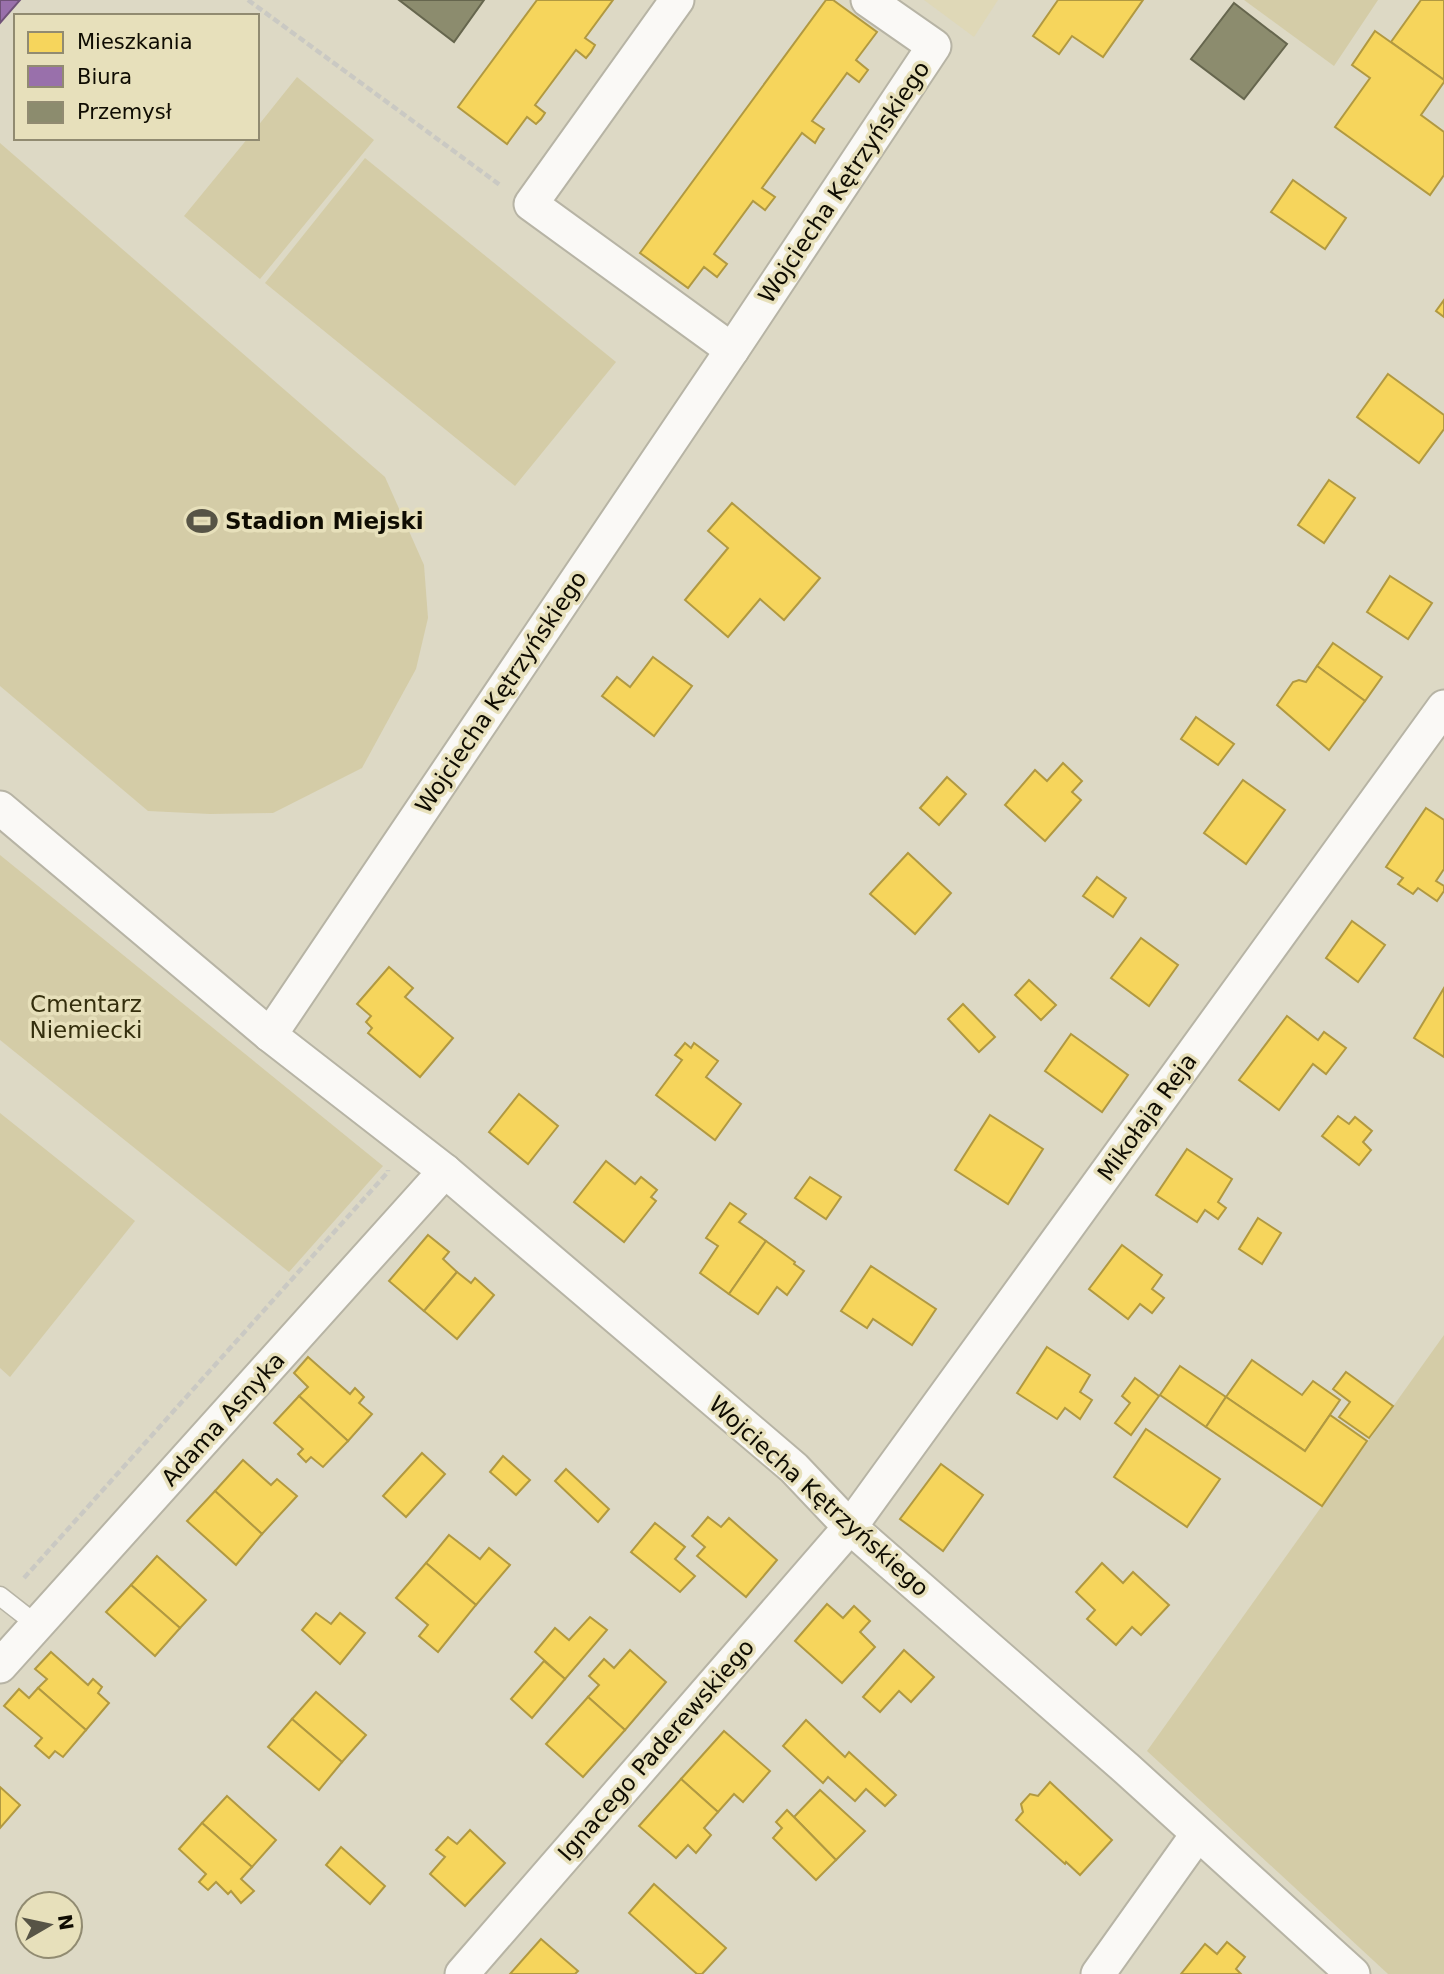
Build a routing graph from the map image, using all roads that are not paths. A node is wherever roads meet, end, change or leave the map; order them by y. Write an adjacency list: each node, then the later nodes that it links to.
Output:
1 (677, 0): 3 (street)
2 (868, 0): 3 (street, Wojciecha Kętrzyńskiego)
3 (732, 350): 6 (street, Wojciecha Kętrzyńskiego)
4 (1444, 707): 8 (street, Mikołaja Reja)
5 (0, 808): 6 (street, Wojciecha Kętrzyńskiego)
6 (270, 1035): 7 (street, Wojciecha Kętrzyńskiego)
7 (445, 1171): 8 (street, Wojciecha Kętrzyńskiego); 10 (street, Adama Asnyka)
8 (850, 1527): 12 (street, Wojciecha Kętrzyńskiego); 13 (street, Ignacego Paderewskiego)
9 (2, 1598): 10 (lane)
10 (37, 1625): 11 (street, Adama Asnyka)
11 (0, 1666)
12 (1197, 1835): 14 (street); 15 (street, Wojciecha Kętrzyńskiego)
13 (462, 1974)
14 (1098, 1974)
15 (1353, 1974)

